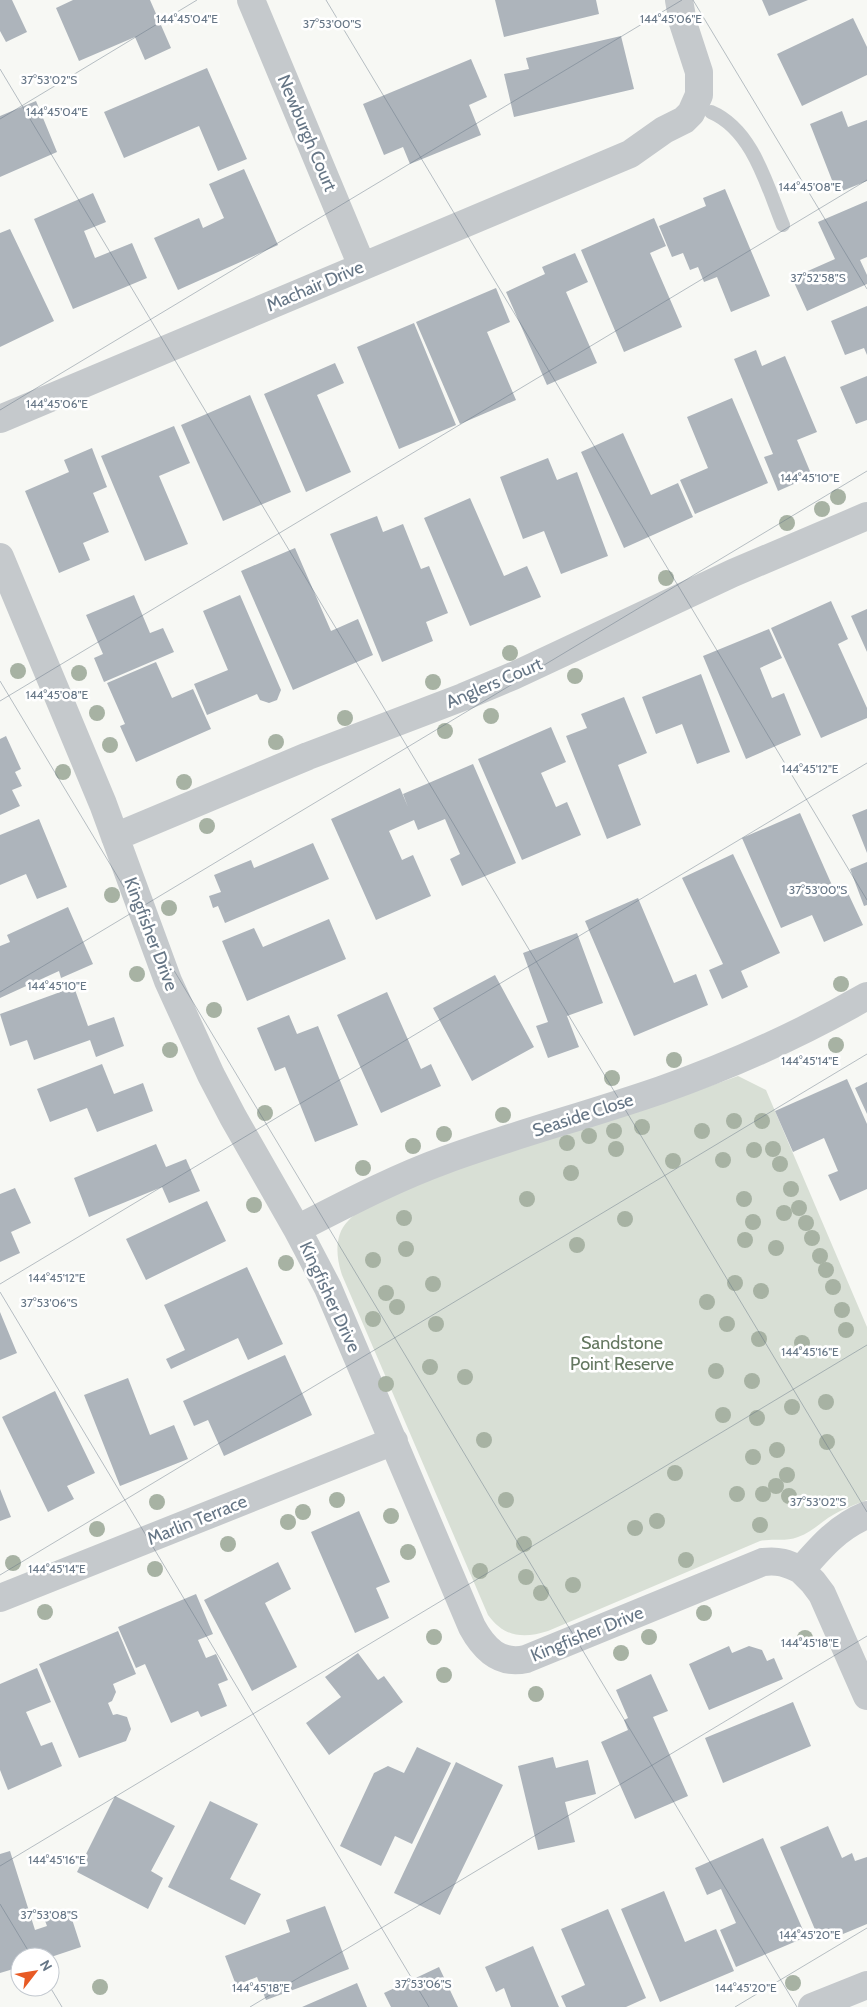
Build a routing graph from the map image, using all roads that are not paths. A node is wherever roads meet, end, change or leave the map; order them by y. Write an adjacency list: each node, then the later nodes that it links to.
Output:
1 (251, 0): 5 (street, Newburgh Court)
2 (680, 0): 3 (street, Machair Drive)
3 (703, 109): 4 (lane); 5 (street, Machair Drive)
4 (783, 224)
5 (362, 266): 6 (street, Machair Drive)
6 (0, 419)
7 (867, 516): 9 (street, Anglers Court)
8 (0, 557): 9 (street, Kingfisher Drive)
9 (115, 837): 11 (street, Kingfisher Drive)
10 (867, 996): 11 (street, Seaside Close)
11 (297, 1229): 12 (street, Kingfisher Drive)
12 (394, 1441): 14 (street, Kingfisher Drive); 15 (street, Marlin Terrace)
13 (867, 1515): 14 (street)
14 (800, 1570): 16 (street)
15 (0, 1598)
16 (867, 1696)
17 (867, 1985): 18 (street)
18 (812, 2007)

